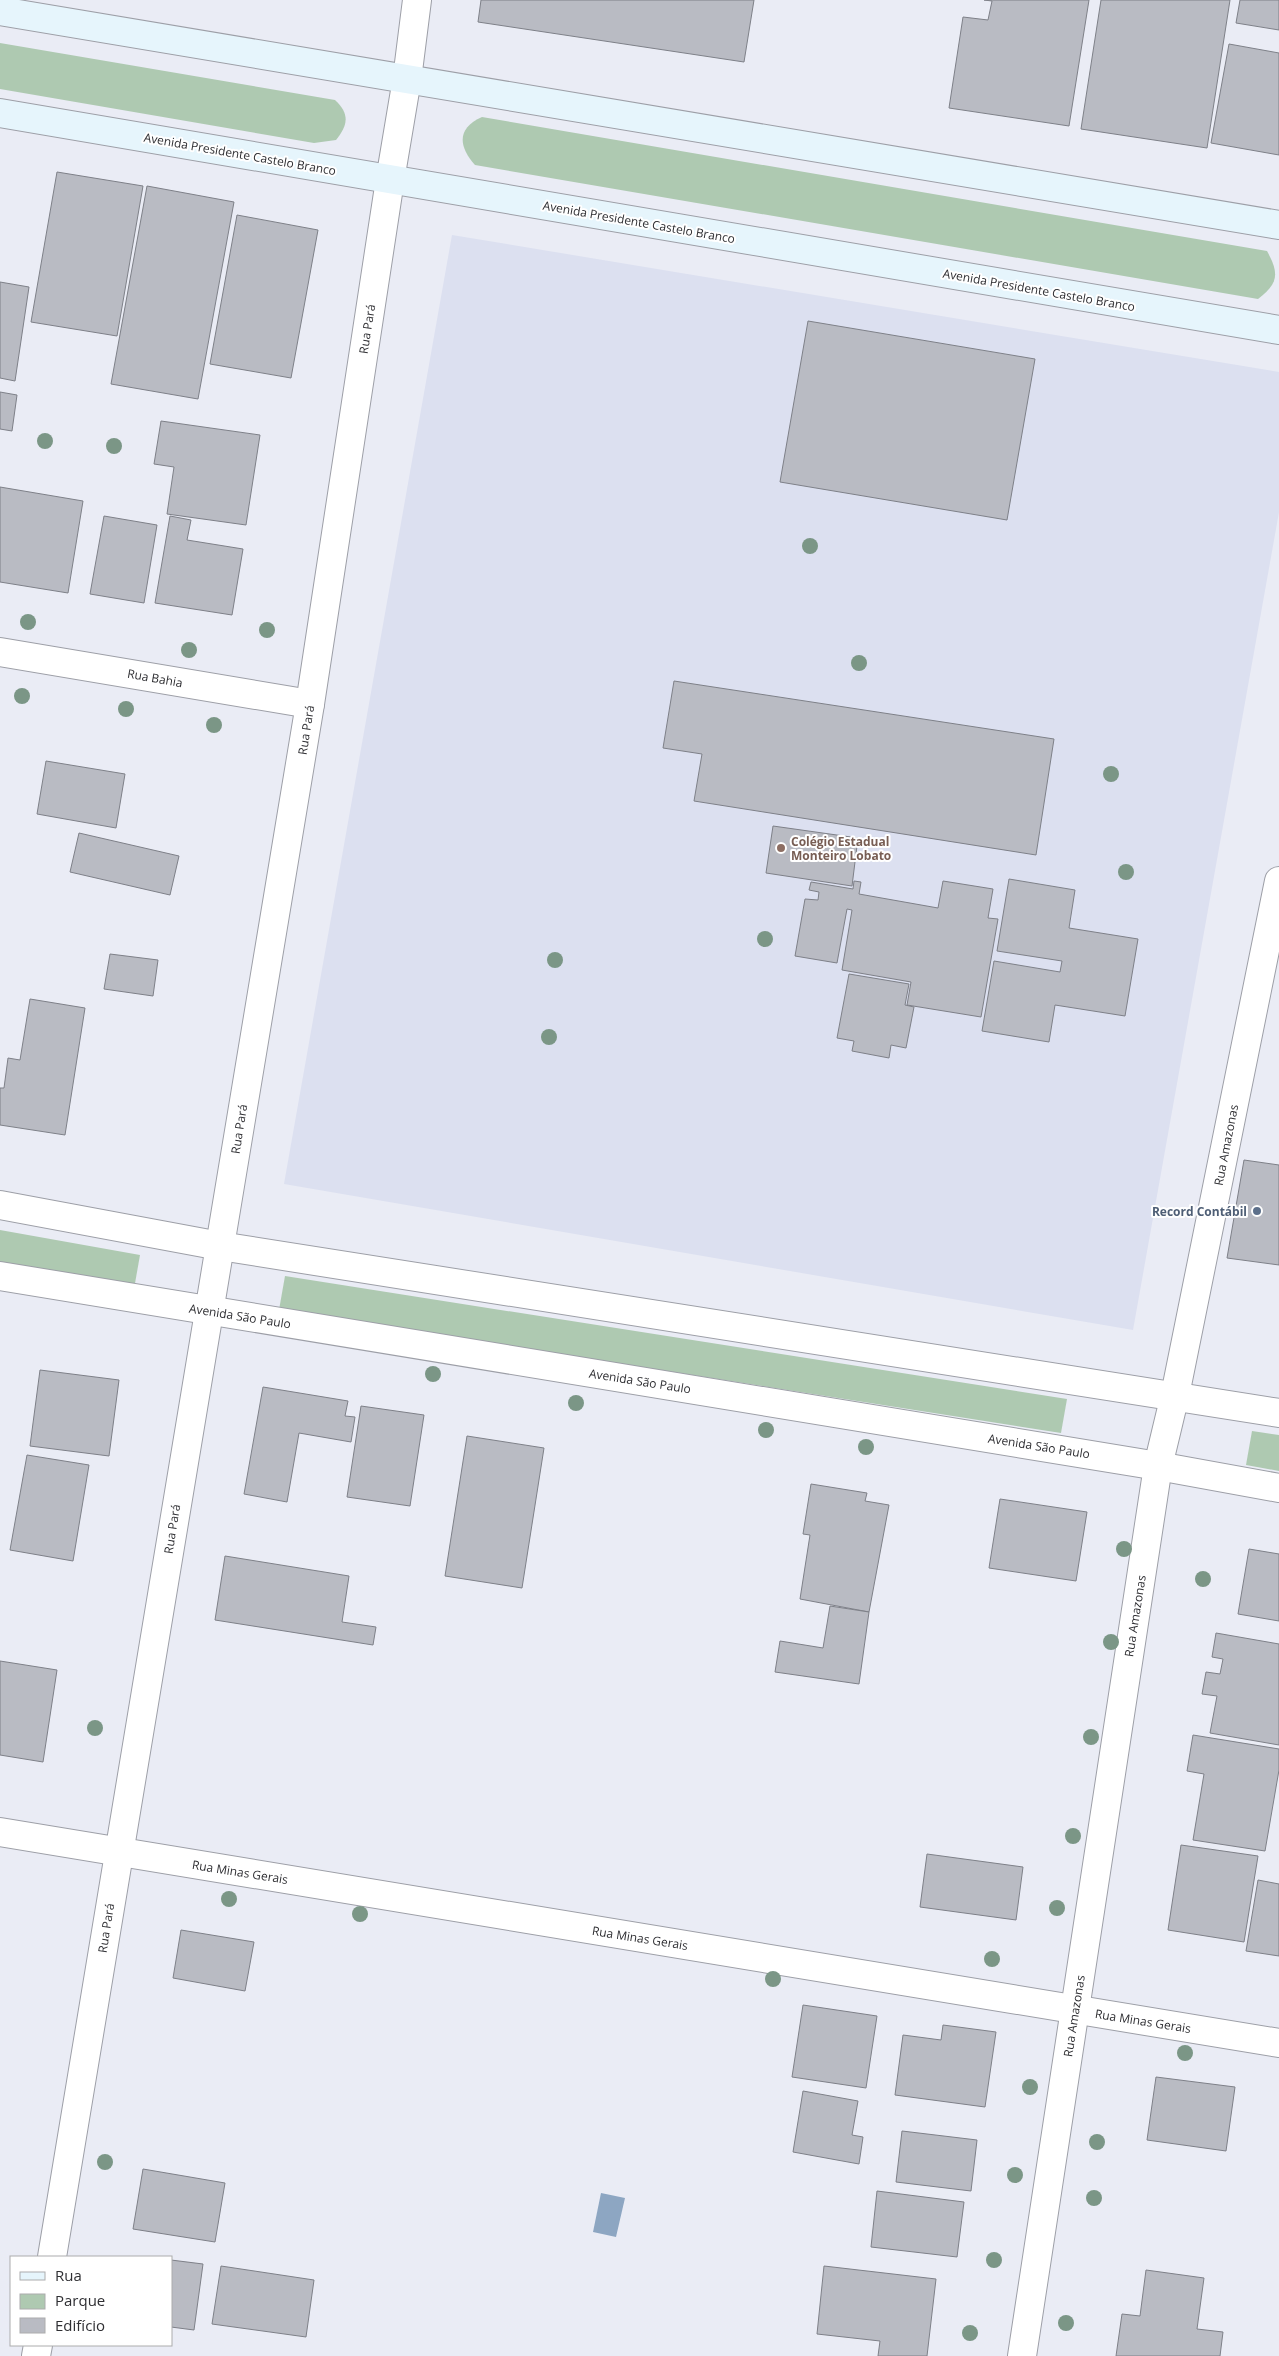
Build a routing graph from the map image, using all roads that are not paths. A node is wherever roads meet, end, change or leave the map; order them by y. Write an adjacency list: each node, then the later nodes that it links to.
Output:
1 (417, 0): 3 (street, Rua Pará)
2 (0, 11): 3 (main road)
3 (407, 79): 5 (street, Rua Pará); 6 (main road)
4 (0, 113): 5 (main road, Avenida Presidente Castelo Branco)
5 (390, 180): 7 (main road, Avenida Presidente Castelo Branco); 9 (street, Rua Pará)
6 (1279, 225)
7 (1279, 330)
8 (0, 652): 9 (street, Rua Bahia)
9 (310, 704): 12 (street, Rua Pará)
10 (1279, 881): 15 (street, Rua Amazonas)
11 (0, 1205): 12 (street)
12 (220, 1246): 14 (street, Rua Pará); 15 (street)
13 (0, 1276): 14 (street, Avenida São Paulo)
14 (208, 1311): 17 (street, Avenida São Paulo); 20 (street, Rua Pará)
15 (1176, 1395): 16 (street); 17 (street, Rua Amazonas)
16 (1279, 1413)
17 (1158, 1466): 18 (street, Avenida São Paulo); 21 (street, Rua Amazonas)
18 (1279, 1488)
19 (0, 1832): 20 (street, Rua Minas Gerais)
20 (119, 1852): 21 (street, Rua Minas Gerais); 23 (street, Rua Pará)
21 (1075, 2009): 22 (street, Rua Minas Gerais); 24 (street, Rua Amazonas)
22 (1279, 2043)
23 (52, 2256)
24 (1022, 2356)

